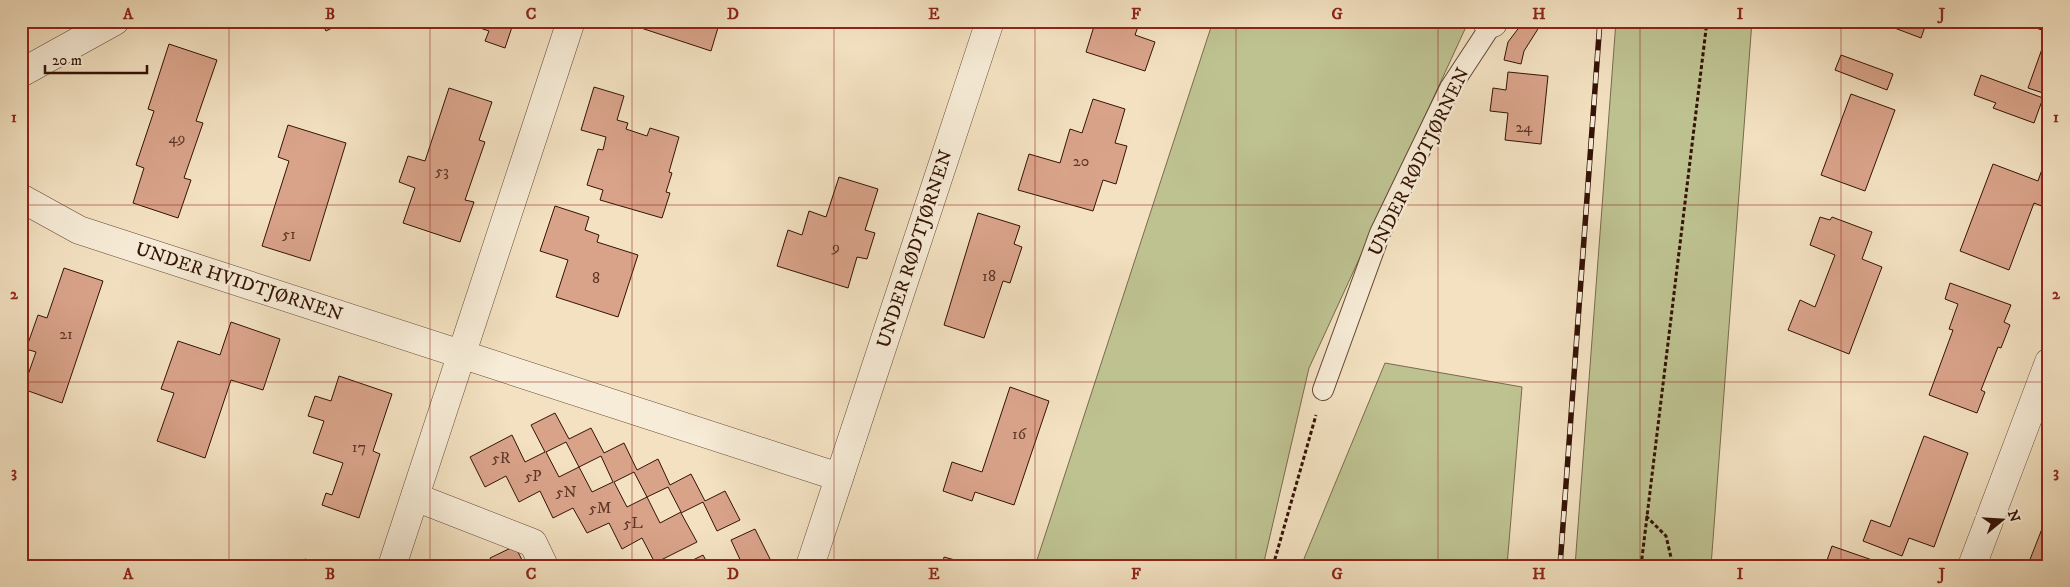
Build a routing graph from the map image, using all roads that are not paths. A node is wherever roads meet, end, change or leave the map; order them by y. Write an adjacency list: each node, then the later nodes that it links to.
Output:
1 (115, 21): 5 (street)
2 (571, 21): 7 (street)
3 (990, 21): 10 (street, UNDER RØDTJØRNEN)
4 (1491, 22): 9 (lane, UNDER RØDTJØRNEN)
5 (21, 73)
6 (21, 198): 7 (street, UNDER HVIDTJØRNEN)
7 (462, 354): 10 (street); 11 (street)
8 (2049, 362): 15 (street)
9 (1324, 390)
10 (839, 477): 14 (street, UNDER RØDTJØRNEN)
11 (415, 497): 12 (street); 13 (street)
12 (392, 566)
13 (544, 566)
14 (810, 566)
15 (1972, 566)

